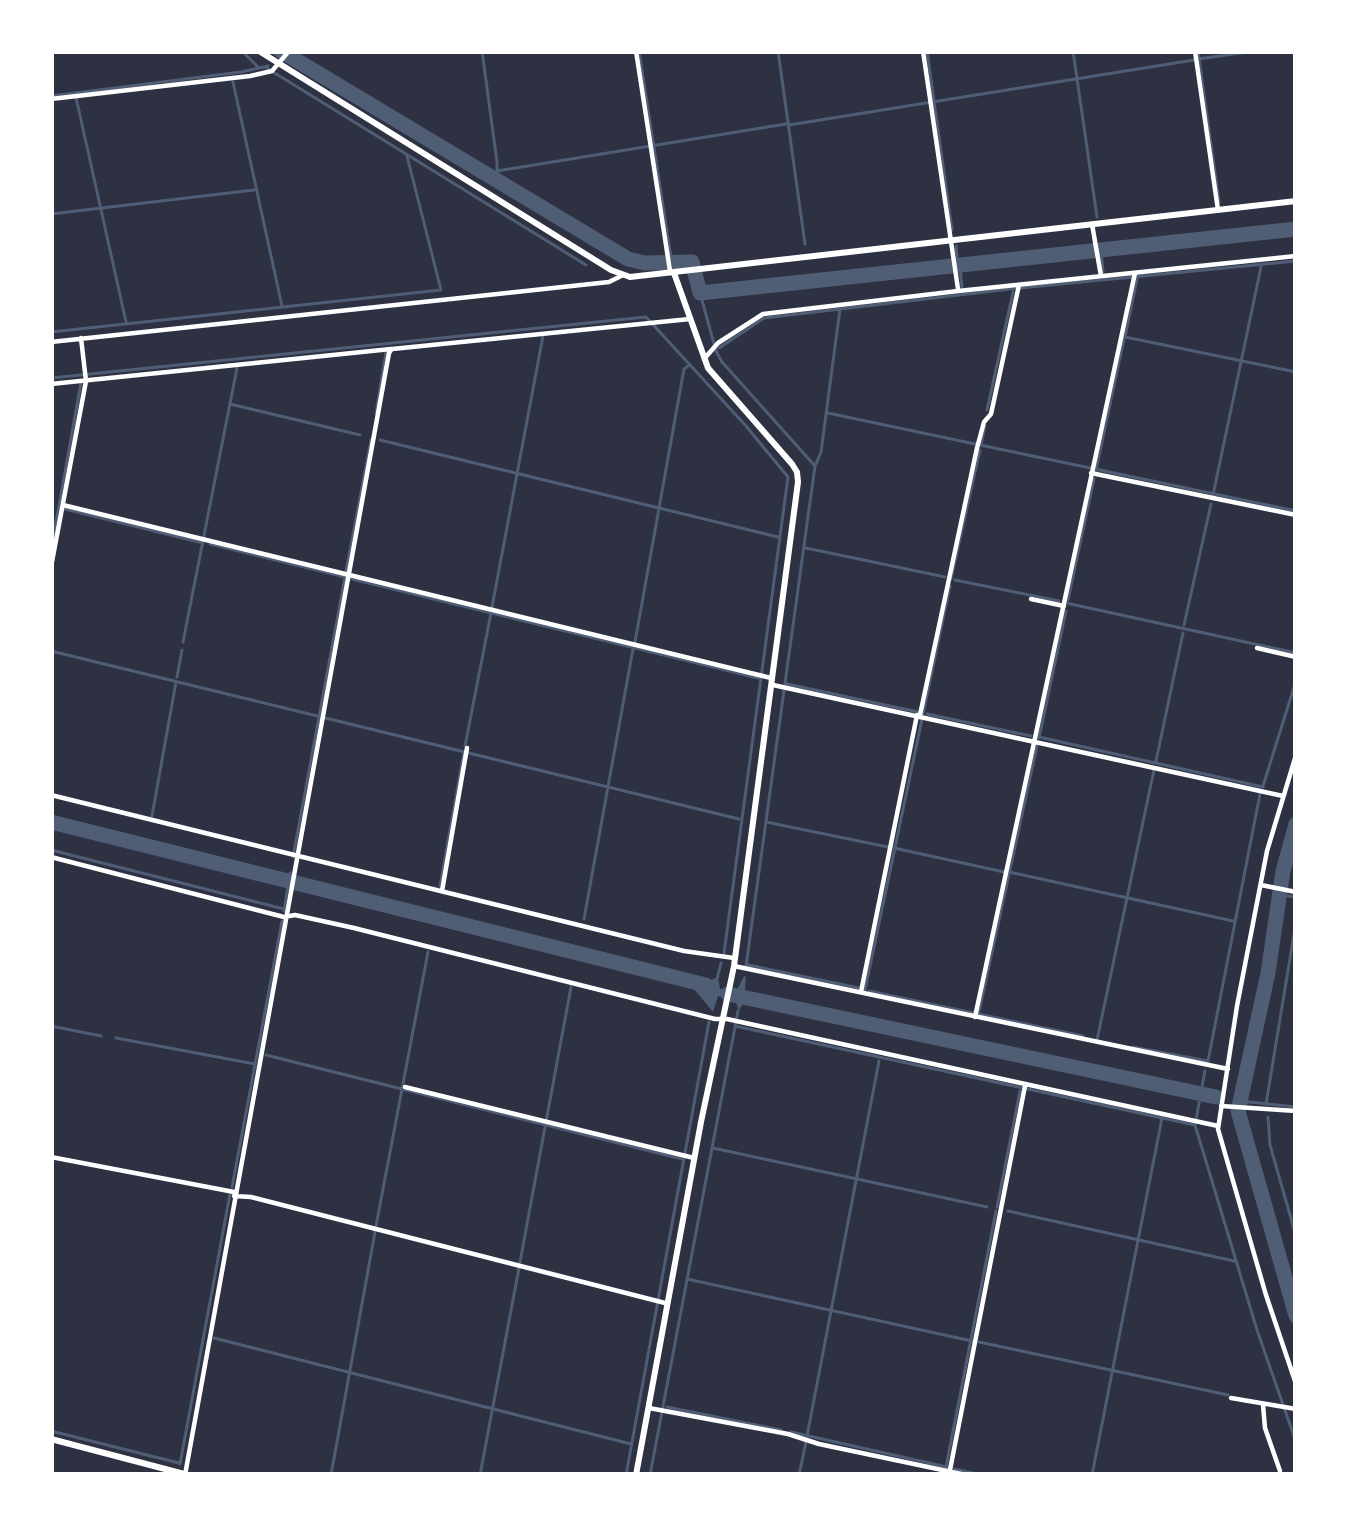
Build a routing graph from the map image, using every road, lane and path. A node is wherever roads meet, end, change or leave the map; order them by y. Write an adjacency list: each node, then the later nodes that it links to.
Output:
1 (259, 51): 5 (street)
2 (636, 51): 12 (street)
3 (923, 51): 10 (street)
4 (1195, 51): 8 (street)
5 (280, 62): 6 (street); 13 (street)
6 (51, 99)
7 (1296, 201): 8 (street)
8 (1218, 210): 9 (street)
9 (1092, 224): 10 (street); 14 (street)
10 (950, 239): 12 (street); 17 (street)
11 (1296, 256): 15 (street)
12 (670, 269): 13 (street); 18 (street)
13 (623, 275): 19 (street)
14 (1101, 277): 15 (street); 16 (street)
15 (1134, 277): 25 (street)
16 (1019, 288): 17 (street); 35 (street)
17 (958, 291): 22 (street)
18 (690, 320): 21 (street); 22 (street)
19 (81, 338): 20 (street); 23 (street)
20 (51, 342)
21 (388, 349): 23 (street); 29 (street)
22 (704, 359): 34 (street)
23 (83, 378): 24 (street); 26 (street)
24 (51, 384)
25 (1091, 473): 27 (street); 31 (street)
26 (63, 505): 28 (street); 29 (street)
27 (1296, 515)
28 (51, 567)
29 (348, 574): 34 (street); 41 (street)
30 (1031, 599): 31 (street)
31 (1064, 606): 36 (street)
32 (1257, 648): 33 (street)
33 (1296, 657)
34 (766, 679): 35 (street); 47 (street)
35 (921, 714): 36 (street); 48 (street)
36 (1035, 740): 40 (street); 49 (street)
37 (467, 751): 44 (street)
38 (1296, 755): 40 (street)
39 (51, 795): 41 (street)
40 (1283, 796): 43 (street)
41 (295, 854): 44 (street); 46 (street)
42 (51, 857): 46 (street)
43 (1261, 885): 45 (street); 51 (street)
44 (442, 891): 47 (street)
45 (1296, 892)
46 (287, 916): 50 (street); 59 (street)
47 (734, 962): 48 (street); 50 (street)
48 (861, 992): 49 (street)
49 (976, 1014): 51 (street)
50 (723, 1019): 53 (street); 58 (street)
51 (1228, 1069): 54 (street)
52 (405, 1087): 58 (street)
53 (1025, 1087): 56 (street); 68 (street)
54 (1224, 1106): 55 (street); 56 (street)
55 (1296, 1112)
56 (1218, 1126): 61 (street)
57 (51, 1157): 59 (street)
58 (688, 1157): 60 (street)
59 (235, 1194): 60 (street); 69 (street)
60 (662, 1302): 64 (street)
61 (1296, 1384)
62 (1231, 1398): 63 (street)
63 (1262, 1406): 65 (street); 67 (street)
64 (649, 1408): 68 (street); 70 (street)
65 (1296, 1409)
66 (51, 1439): 69 (street)
67 (1280, 1471)
68 (949, 1473): 71 (street)
69 (186, 1475)
70 (636, 1475)
71 (966, 1475)

